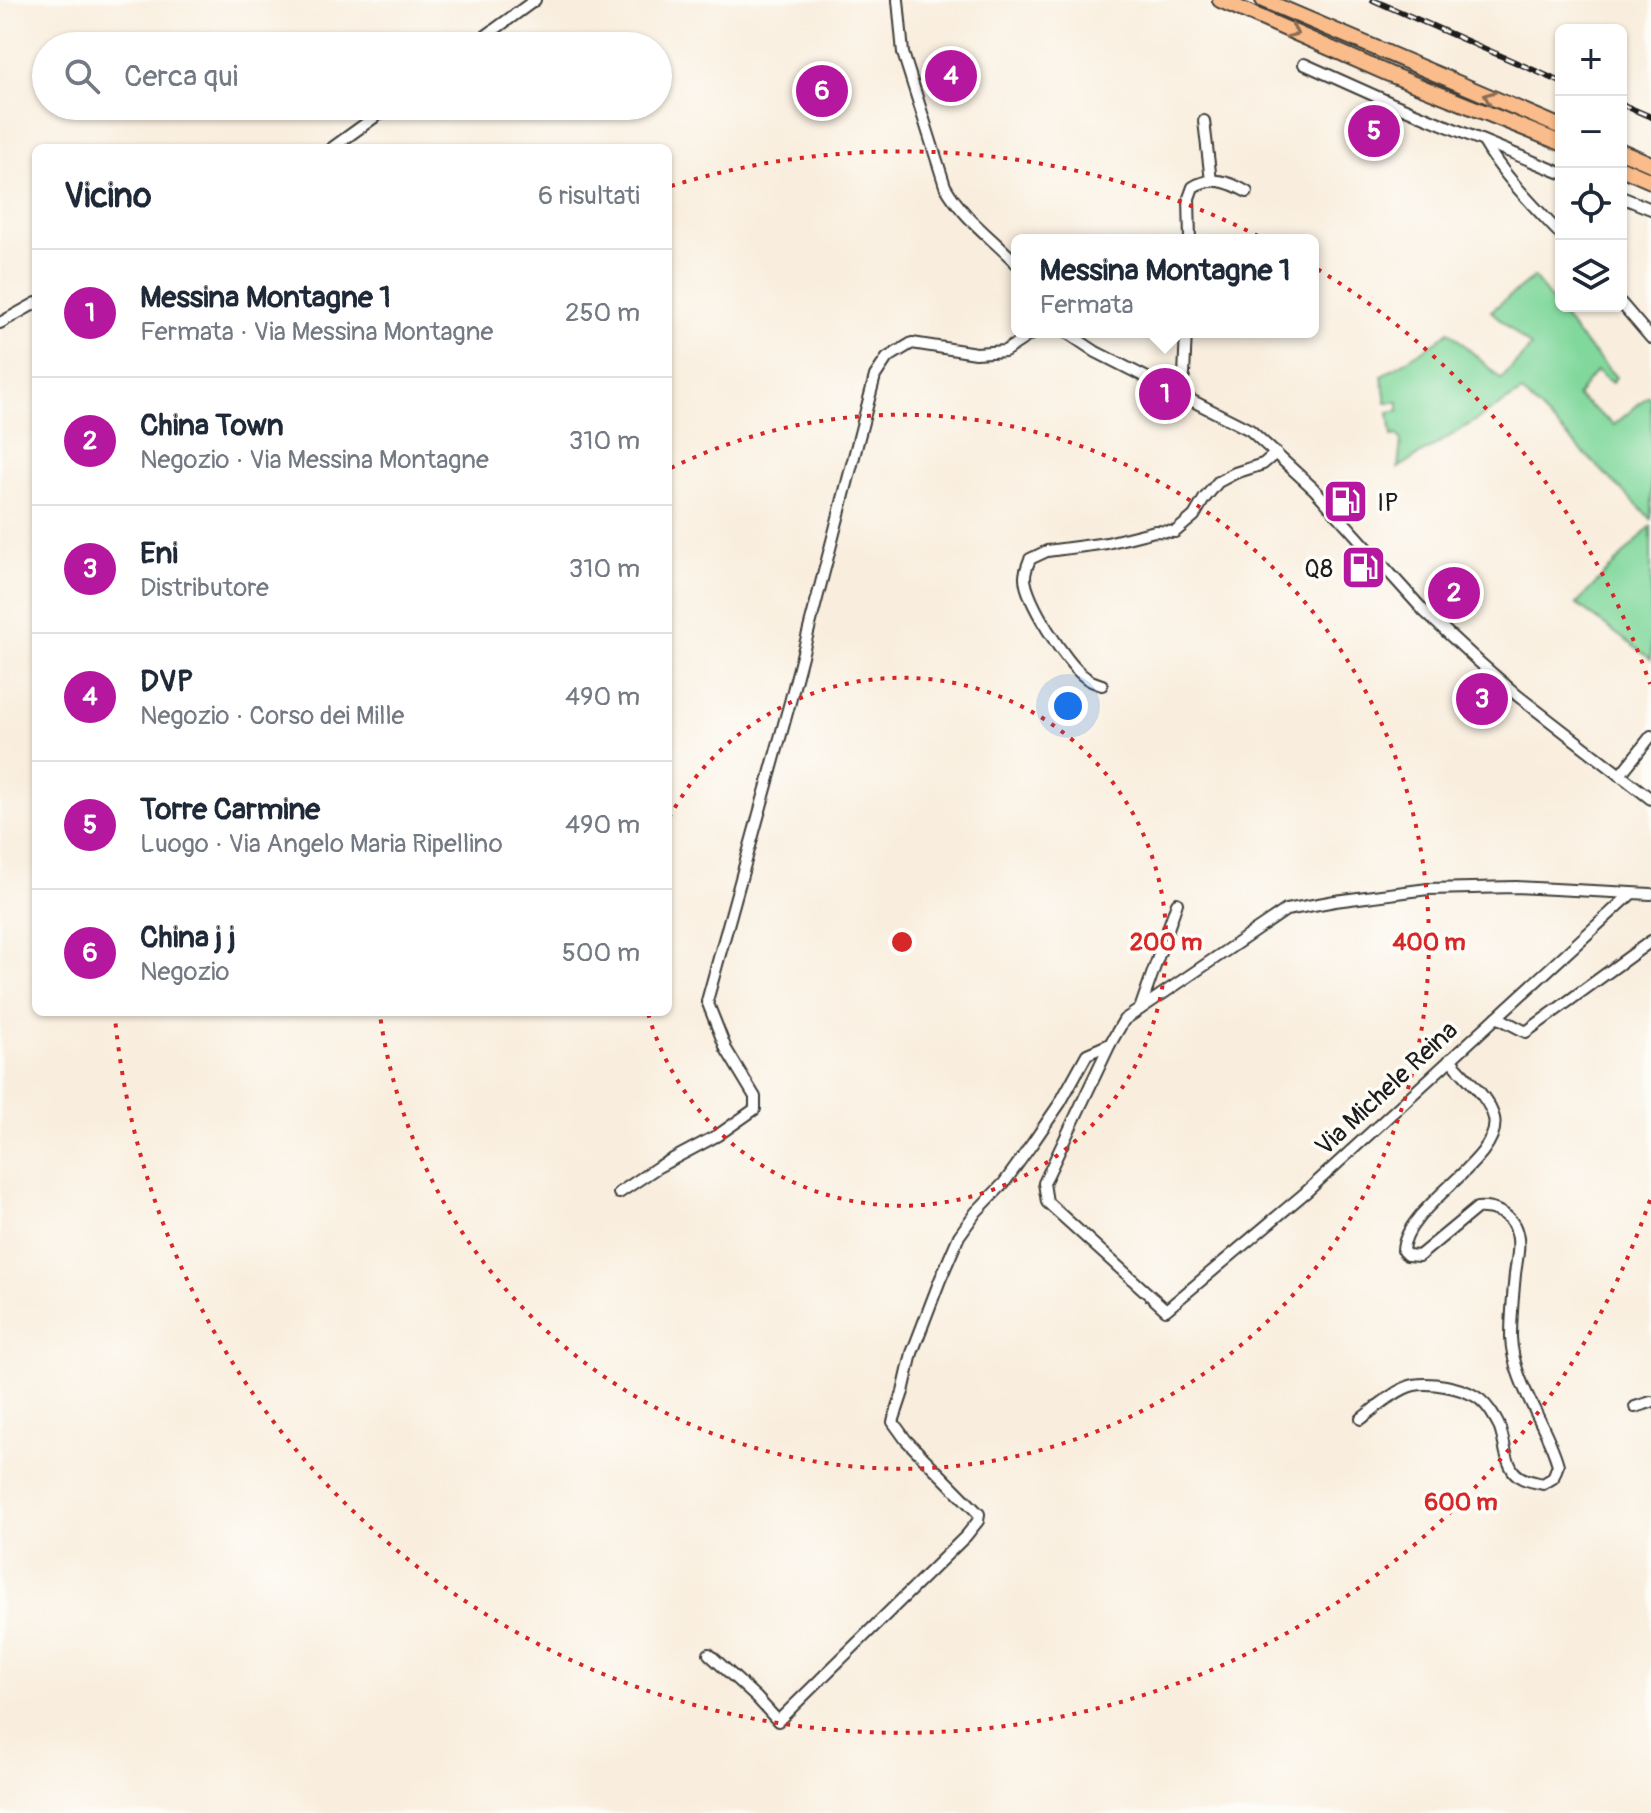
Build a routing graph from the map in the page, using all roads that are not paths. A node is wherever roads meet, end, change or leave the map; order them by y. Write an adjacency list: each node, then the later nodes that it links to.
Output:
1 (535, 0): 5 (street)
2 (898, 0): 24 (street)
3 (1221, 0): 10 (highway, one-way to 10)
4 (1263, 0): 9 (highway, one-way to 4)
5 (491, 32)
6 (1304, 64): 11 (street)
7 (371, 120): 12 (street)
8 (1204, 121): 18 (street)
9 (1555, 124)
10 (1555, 141)
11 (1484, 142): 16 (street); 22 (street)
12 (338, 144)
13 (1627, 154): 14 (highway)
14 (1651, 164)
15 (1623, 168): 17 (highway)
16 (1555, 171)
17 (1651, 180)
18 (1211, 181): 19 (street); 23 (street)
19 (1247, 192)
20 (1627, 199): 21 (street)
21 (1651, 209)
22 (1555, 228)
23 (1190, 234)
24 (1011, 259)
25 (32, 305): 27 (street)
26 (1627, 310): 31 (street)
27 (0, 323)
28 (1025, 338): 46 (street)
29 (1075, 338): 32 (street)
30 (1186, 338): 32 (street)
31 (1651, 338)
32 (1177, 394): 33 (street)
33 (1276, 453): 34 (street); 36 (street)
34 (1102, 685)
35 (1651, 736): 36 (street)
36 (1620, 775): 37 (street)
37 (1651, 799)
38 (1631, 894): 39 (street); 42 (street); 43 (street, Via Michele Reina)
39 (1651, 894)
40 (1177, 903): 42 (street)
41 (1651, 941): 43 (street)
42 (1140, 1009): 44 (street)
43 (1497, 1017): 45 (street, Via Michele Reina)
44 (1110, 1044): 45 (street, Via Michele Reina); 50 (street)
45 (1450, 1059): 49 (street)
46 (619, 1193)
47 (1651, 1402): 48 (street)
48 (1635, 1407)
49 (1361, 1419)
50 (709, 1654)

